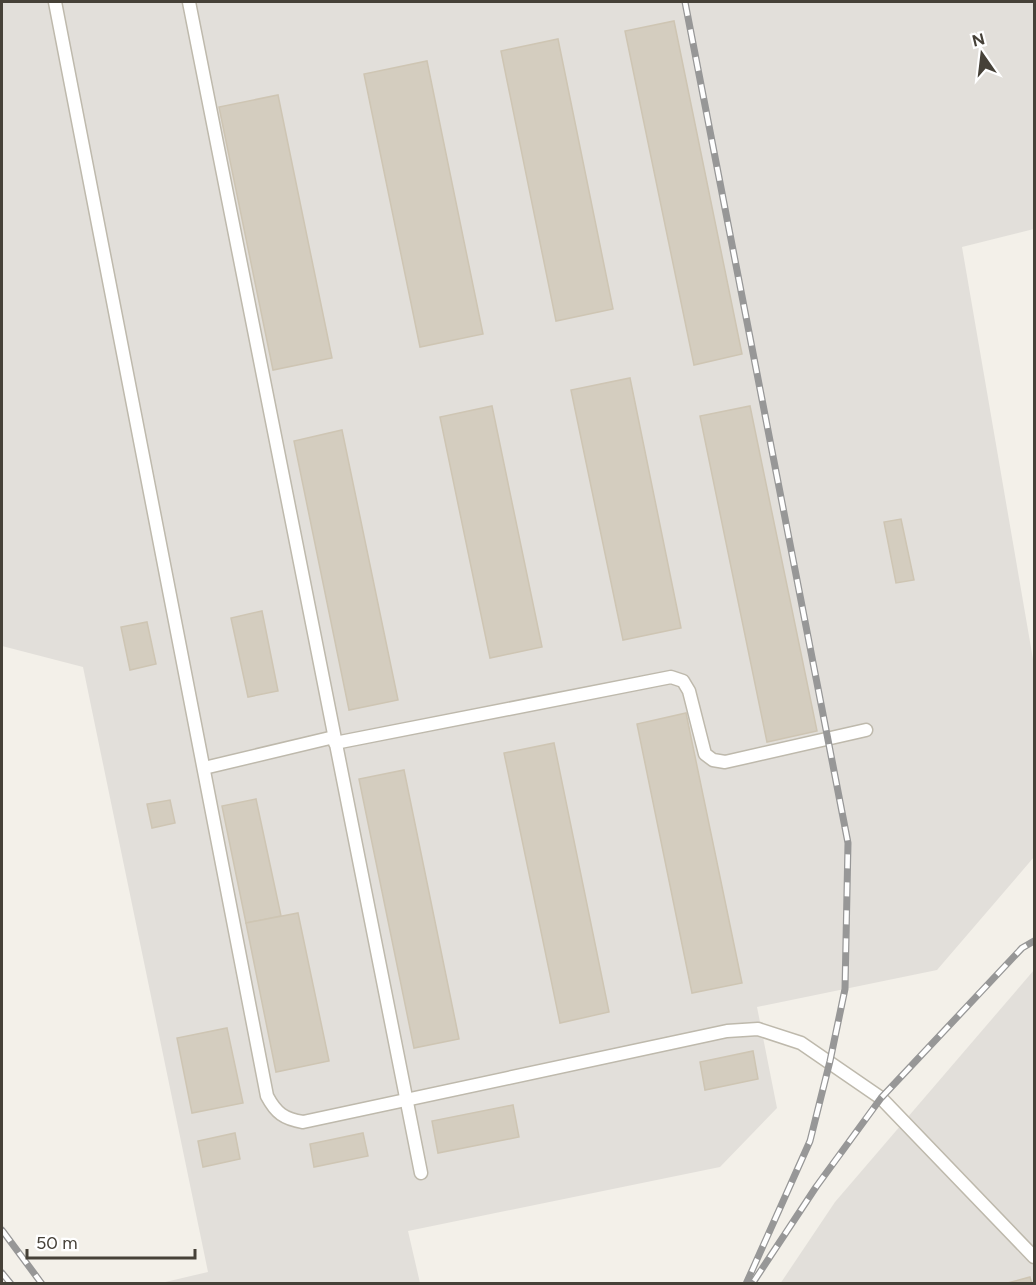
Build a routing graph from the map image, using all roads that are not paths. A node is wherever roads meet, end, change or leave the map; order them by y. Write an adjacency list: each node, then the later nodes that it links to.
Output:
1 (55, 2): 5 (lane)
2 (189, 2): 4 (lane)
3 (866, 730): 4 (lane)
4 (334, 740): 5 (lane); 6 (lane)
5 (204, 768): 6 (lane)
6 (405, 1100): 7 (lane); 8 (lane)
7 (421, 1173)
8 (1035, 1257)

